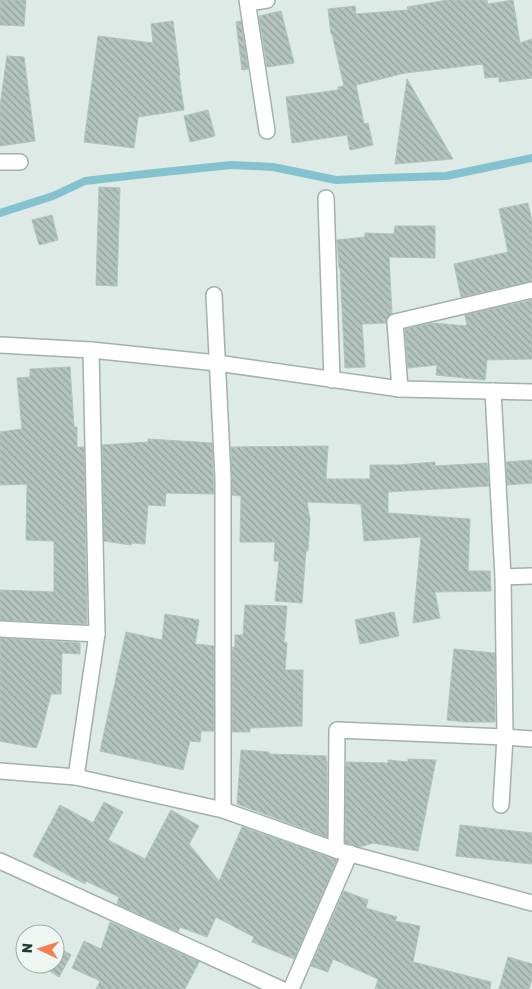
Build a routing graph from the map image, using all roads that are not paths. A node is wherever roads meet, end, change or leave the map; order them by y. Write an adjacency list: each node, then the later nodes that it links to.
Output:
1 (267, 0): 2 (street)
2 (247, 2): 3 (street)
3 (267, 131)
4 (0, 162): 5 (street)
5 (20, 162)
6 (326, 198): 12 (street)
7 (532, 290): 13 (street)
8 (214, 295): 11 (street)
9 (0, 346): 10 (street)
10 (91, 350): 11 (street); 19 (street)
11 (217, 363): 12 (street); 25 (street)
12 (332, 380): 13 (street)
13 (400, 389): 14 (street)
14 (493, 391): 15 (street); 17 (street)
15 (532, 392)
16 (532, 576): 17 (street)
17 (503, 577): 20 (street)
18 (0, 628): 19 (street)
19 (97, 634): 23 (street)
20 (505, 737): 21 (street); 24 (street); 26 (street)
21 (532, 739)
22 (0, 771): 23 (street)
23 (76, 777): 25 (street)
24 (501, 805)
25 (223, 810): 26 (street)
26 (343, 851): 28 (street); 30 (street)
27 (0, 861): 29 (street)
28 (532, 904)
29 (281, 989)
30 (290, 989)

